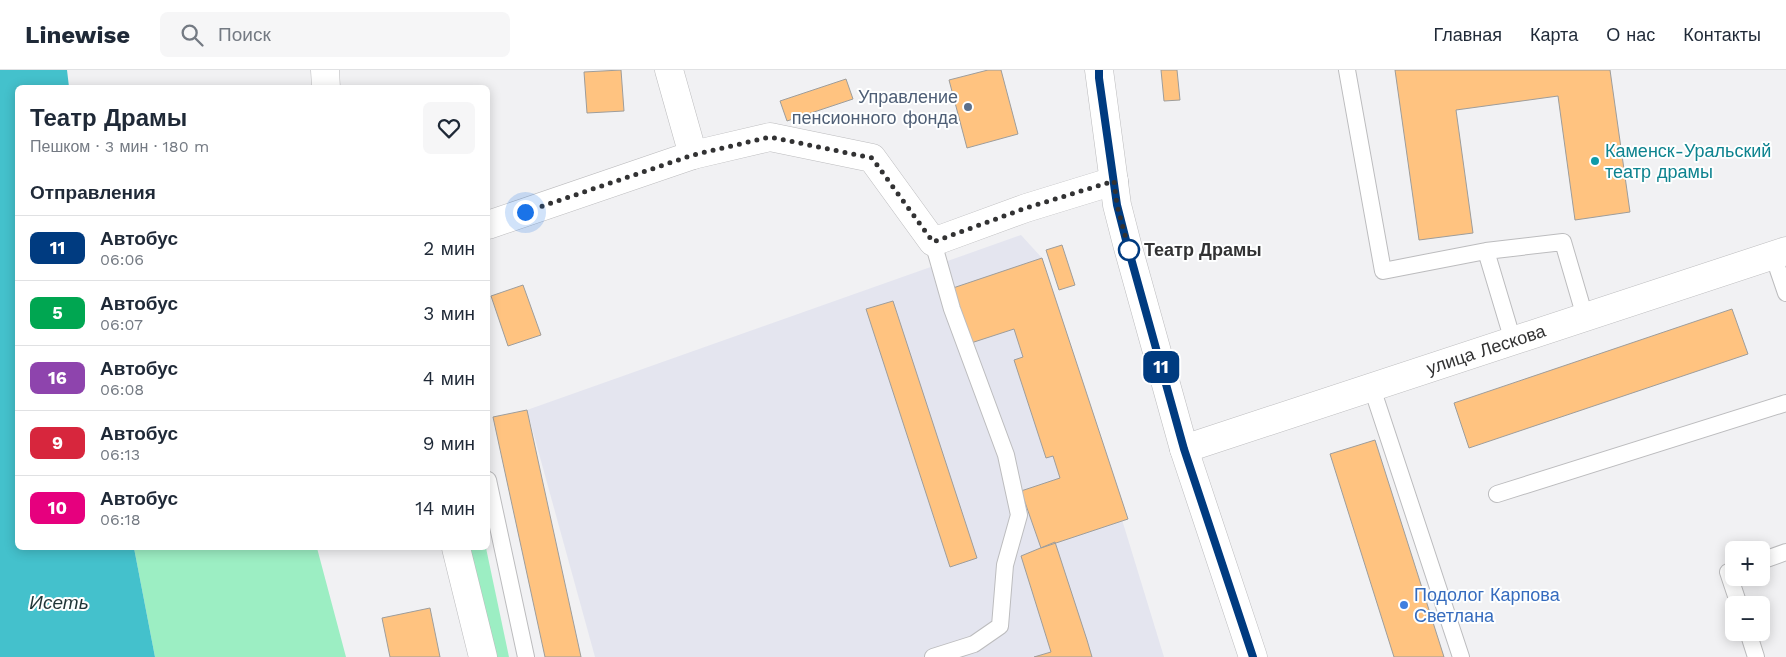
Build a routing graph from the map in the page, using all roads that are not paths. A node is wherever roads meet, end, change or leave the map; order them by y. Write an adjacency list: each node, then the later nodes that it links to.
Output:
1 (325, 70): 5 (street)
2 (668, 70): 6 (street)
3 (1099, 70): 7 (street)
4 (1347, 70): 10 (lane)
5 (326, 85)
6 (693, 155): 8 (street); 9 (street)
7 (1114, 181): 9 (street); 17 (street)
8 (490, 223)
9 (933, 242): 26 (lane)
10 (1486, 251): 13 (lane); 14 (lane)
11 (1780, 253): 12 (lane); 13 (street, улица Лескова)
12 (1786, 293)
13 (1585, 317): 14 (street, улица Лескова)
14 (1513, 341): 15 (street, улица Лескова)
15 (1372, 388): 17 (street, улица Лескова); 28 (lane)
16 (1786, 403): 19 (lane)
17 (1184, 449): 27 (street)
18 (490, 489): 25 (lane)
19 (1497, 494)
20 (456, 550): 24 (street)
21 (1786, 552): 22 (lane)
22 (1770, 558)
23 (1751, 641): 29 (lane)
24 (483, 657)
25 (526, 657)
26 (933, 657)
27 (1254, 657)
28 (1461, 657)
29 (1756, 657)

